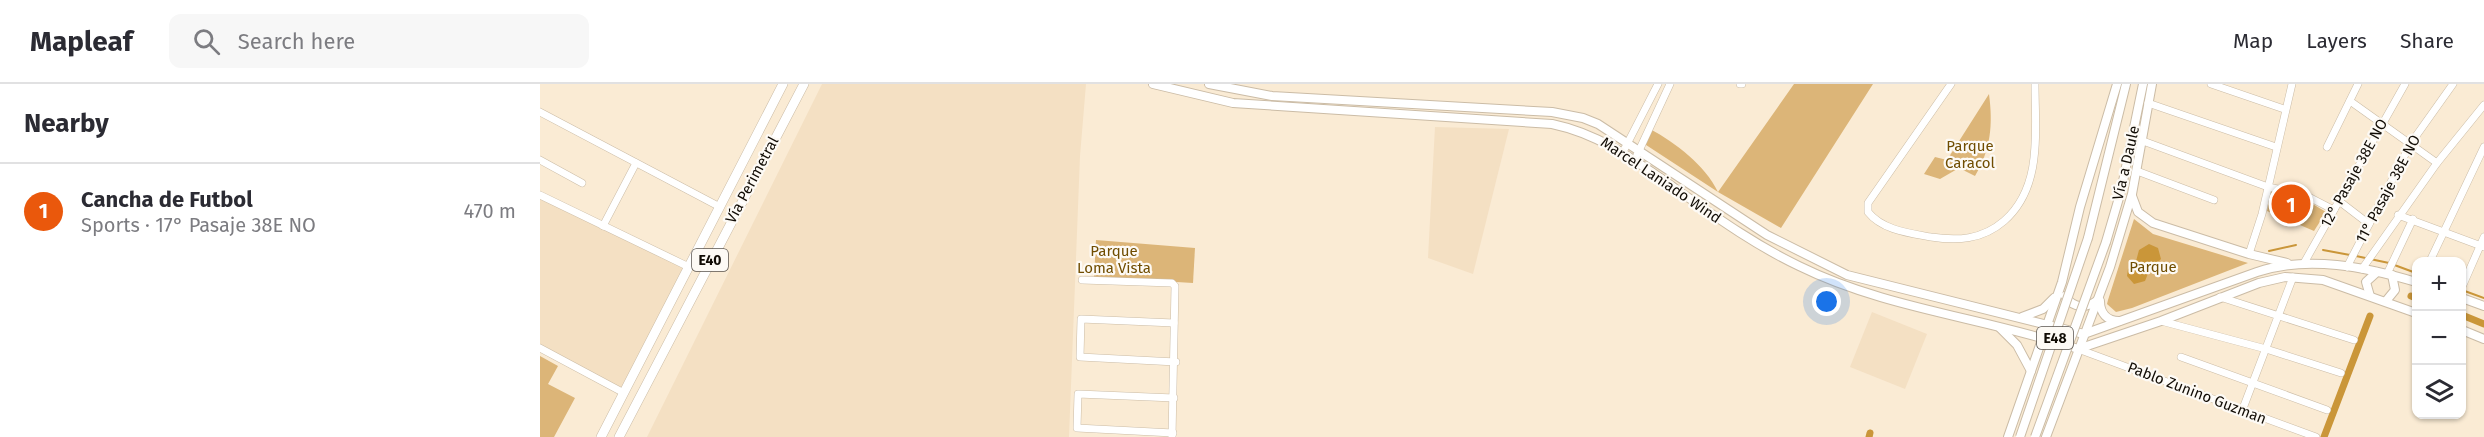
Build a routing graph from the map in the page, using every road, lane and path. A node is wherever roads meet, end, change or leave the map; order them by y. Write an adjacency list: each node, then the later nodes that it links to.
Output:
1 (783, 84): 43 (highway, Vía Perimetral / E40)
2 (804, 84): 100 (highway, Vía Perimetral / E40)
3 (1153, 84): 31 (main road, Marcel Laniado Wind)
4 (1209, 84): 25 (main road, Marcel Laniado Wind)
5 (1658, 84): 25 (street)
6 (1670, 84): 30 (street)
7 (1951, 84): 8 (street)
8 (2035, 84)
9 (2117, 84): 65 (main road, Vía a Daule / E48)
10 (2126, 84): 102 (main road, Vía a Daule / E48, bridge)
11 (2144, 84): 103 (main road, Vía a Daule / E48, bridge)
12 (2152, 84): 19 (main road, Vía a Daule / E48)
13 (2211, 84): 21 (street)
14 (2292, 84): 21 (street)
15 (2358, 84): 18 (street)
16 (2406, 84): 23 (street, 12° Pasaje 38E NO)
17 (2453, 84): 26 (street, 11° Pasaje 38E NO)
18 (2350, 101): 23 (street); 28 (street)
19 (2148, 103): 24 (main road, Vía a Daule / E48); 27 (street)
20 (2484, 105): 35 (street)
21 (2284, 109): 27 (street)
22 (540, 112): 34 (street)
23 (2381, 123): 26 (street); 42 (street, 12° Pasaje 38E NO)
24 (2143, 141): 36 (main road, Vía a Daule / E48); 38 (street)
25 (1628, 143): 30 (main road, Marcel Laniado Wind); 31 (street)
26 (2410, 143): 35 (street); 47 (street, 11° Pasaje 38E NO)
27 (2276, 147): 38 (street)
28 (2326, 147)
29 (2483, 150): 49 (street)
30 (1640, 151): 33 (street); 75 (main road, Marcel Laniado Wind)
31 (1623, 152): 33 (main road, Marcel Laniado Wind)
32 (540, 160): 37 (street)
33 (1635, 161): 79 (main road, Marcel Laniado Wind)
34 (636, 163): 43 (street); 48 (street)
35 (2437, 163): 45 (street)
36 (2137, 171): 39 (main road, Vía a Daule / E48); 41 (street)
37 (582, 183)
38 (2268, 187): 44 (street); 52 (street)
39 (2132, 194): 52 (main road); 69 (main road, E48)
40 (540, 195): 48 (street)
41 (2214, 200)
42 (2339, 201): 44 (street, 12° Pasaje 38E NO); 47 (street)
43 (720, 207): 56 (highway, Vía Perimetral / E40)
44 (2334, 210): 55 (street, 12° Pasaje 38E NO)
45 (2398, 216): 46 (street); 58 (street)
46 (2414, 219): 49 (street); 60 (street)
47 (2369, 224): 57 (street, 11° Pasaje 38E NO)
48 (603, 226): 56 (street)
49 (2443, 232): 51 (street); 53 (street)
50 (2484, 237): 51 (street)
51 (2482, 246): 62 (street)
52 (2249, 254): 54 (main road)
53 (2432, 257)
54 (2293, 264): 55 (main road); 76 (main road)
55 (2304, 264): 57 (main road)
56 (689, 267): 94 (highway, Vía Perimetral / E40)
57 (2347, 267): 58 (main road)
58 (2362, 269): 59 (main road)
59 (2377, 272): 60 (main road); 67 (main road)
60 (2390, 274): 64 (main road); 71 (main road)
61 (2293, 277): 67 (main road); 68 (main road); 74 (street)
62 (2466, 279)
63 (1082, 280): 78 (street)
64 (2412, 281)
65 (2062, 282): 66 (main road, E48); 69 (main road)
66 (2058, 293): 75 (main road); 80 (main road, E48)
67 (2370, 296): 71 (main road)
68 (2220, 297): 74 (street); 77 (main road)
69 (2100, 298): 76 (main road); 82 (main road, E48)
70 (2466, 299): 72 (main road)
71 (2386, 301): 73 (main road)
72 (2484, 306)
73 (2412, 311)
74 (2280, 315): 85 (street); 88 (street)
75 (2022, 317): 80 (main road, Marcel Laniado Wind)
76 (2122, 321): 82 (main road)
77 (2161, 321): 87 (main road); 88 (street)
78 (1174, 323): 90 (street); 90 (street)
79 (1994, 324): 83 (main road, Marcel Laniado Wind); 91 (main road)
80 (2048, 324): 82 (main road, Marcel Laniado Wind); 83 (main road, E48)
81 (2466, 332): 84 (main road)
82 (2084, 334): 87 (main road, E48)
83 (2043, 337): 87 (main road, Marcel Laniado Wind); 91 (main road, E48)
84 (2484, 339)
85 (2354, 340)
86 (540, 348): 94 (street)
87 (2078, 349): 97 (street, Pablo Zunino Guzman); 104 (main road, E48)
88 (2266, 349): 92 (street); 93 (street)
89 (2181, 357): 93 (street)
90 (1176, 362): 95 (street)
91 (2031, 371): 101 (main road, E48)
92 (2342, 373)
93 (2253, 382): 96 (street); 97 (street)
94 (624, 393): 99 (highway, Vía Perimetral / E40)
95 (1174, 398): 98 (street); 98 (street)
96 (2327, 410)
97 (2242, 411): 105 (street, Pablo Zunino Guzman)
98 (1172, 435)
99 (601, 437)
100 (619, 437)
101 (2008, 437)
102 (2020, 437)
103 (2036, 437)
104 (2046, 437)
105 (2316, 437)

